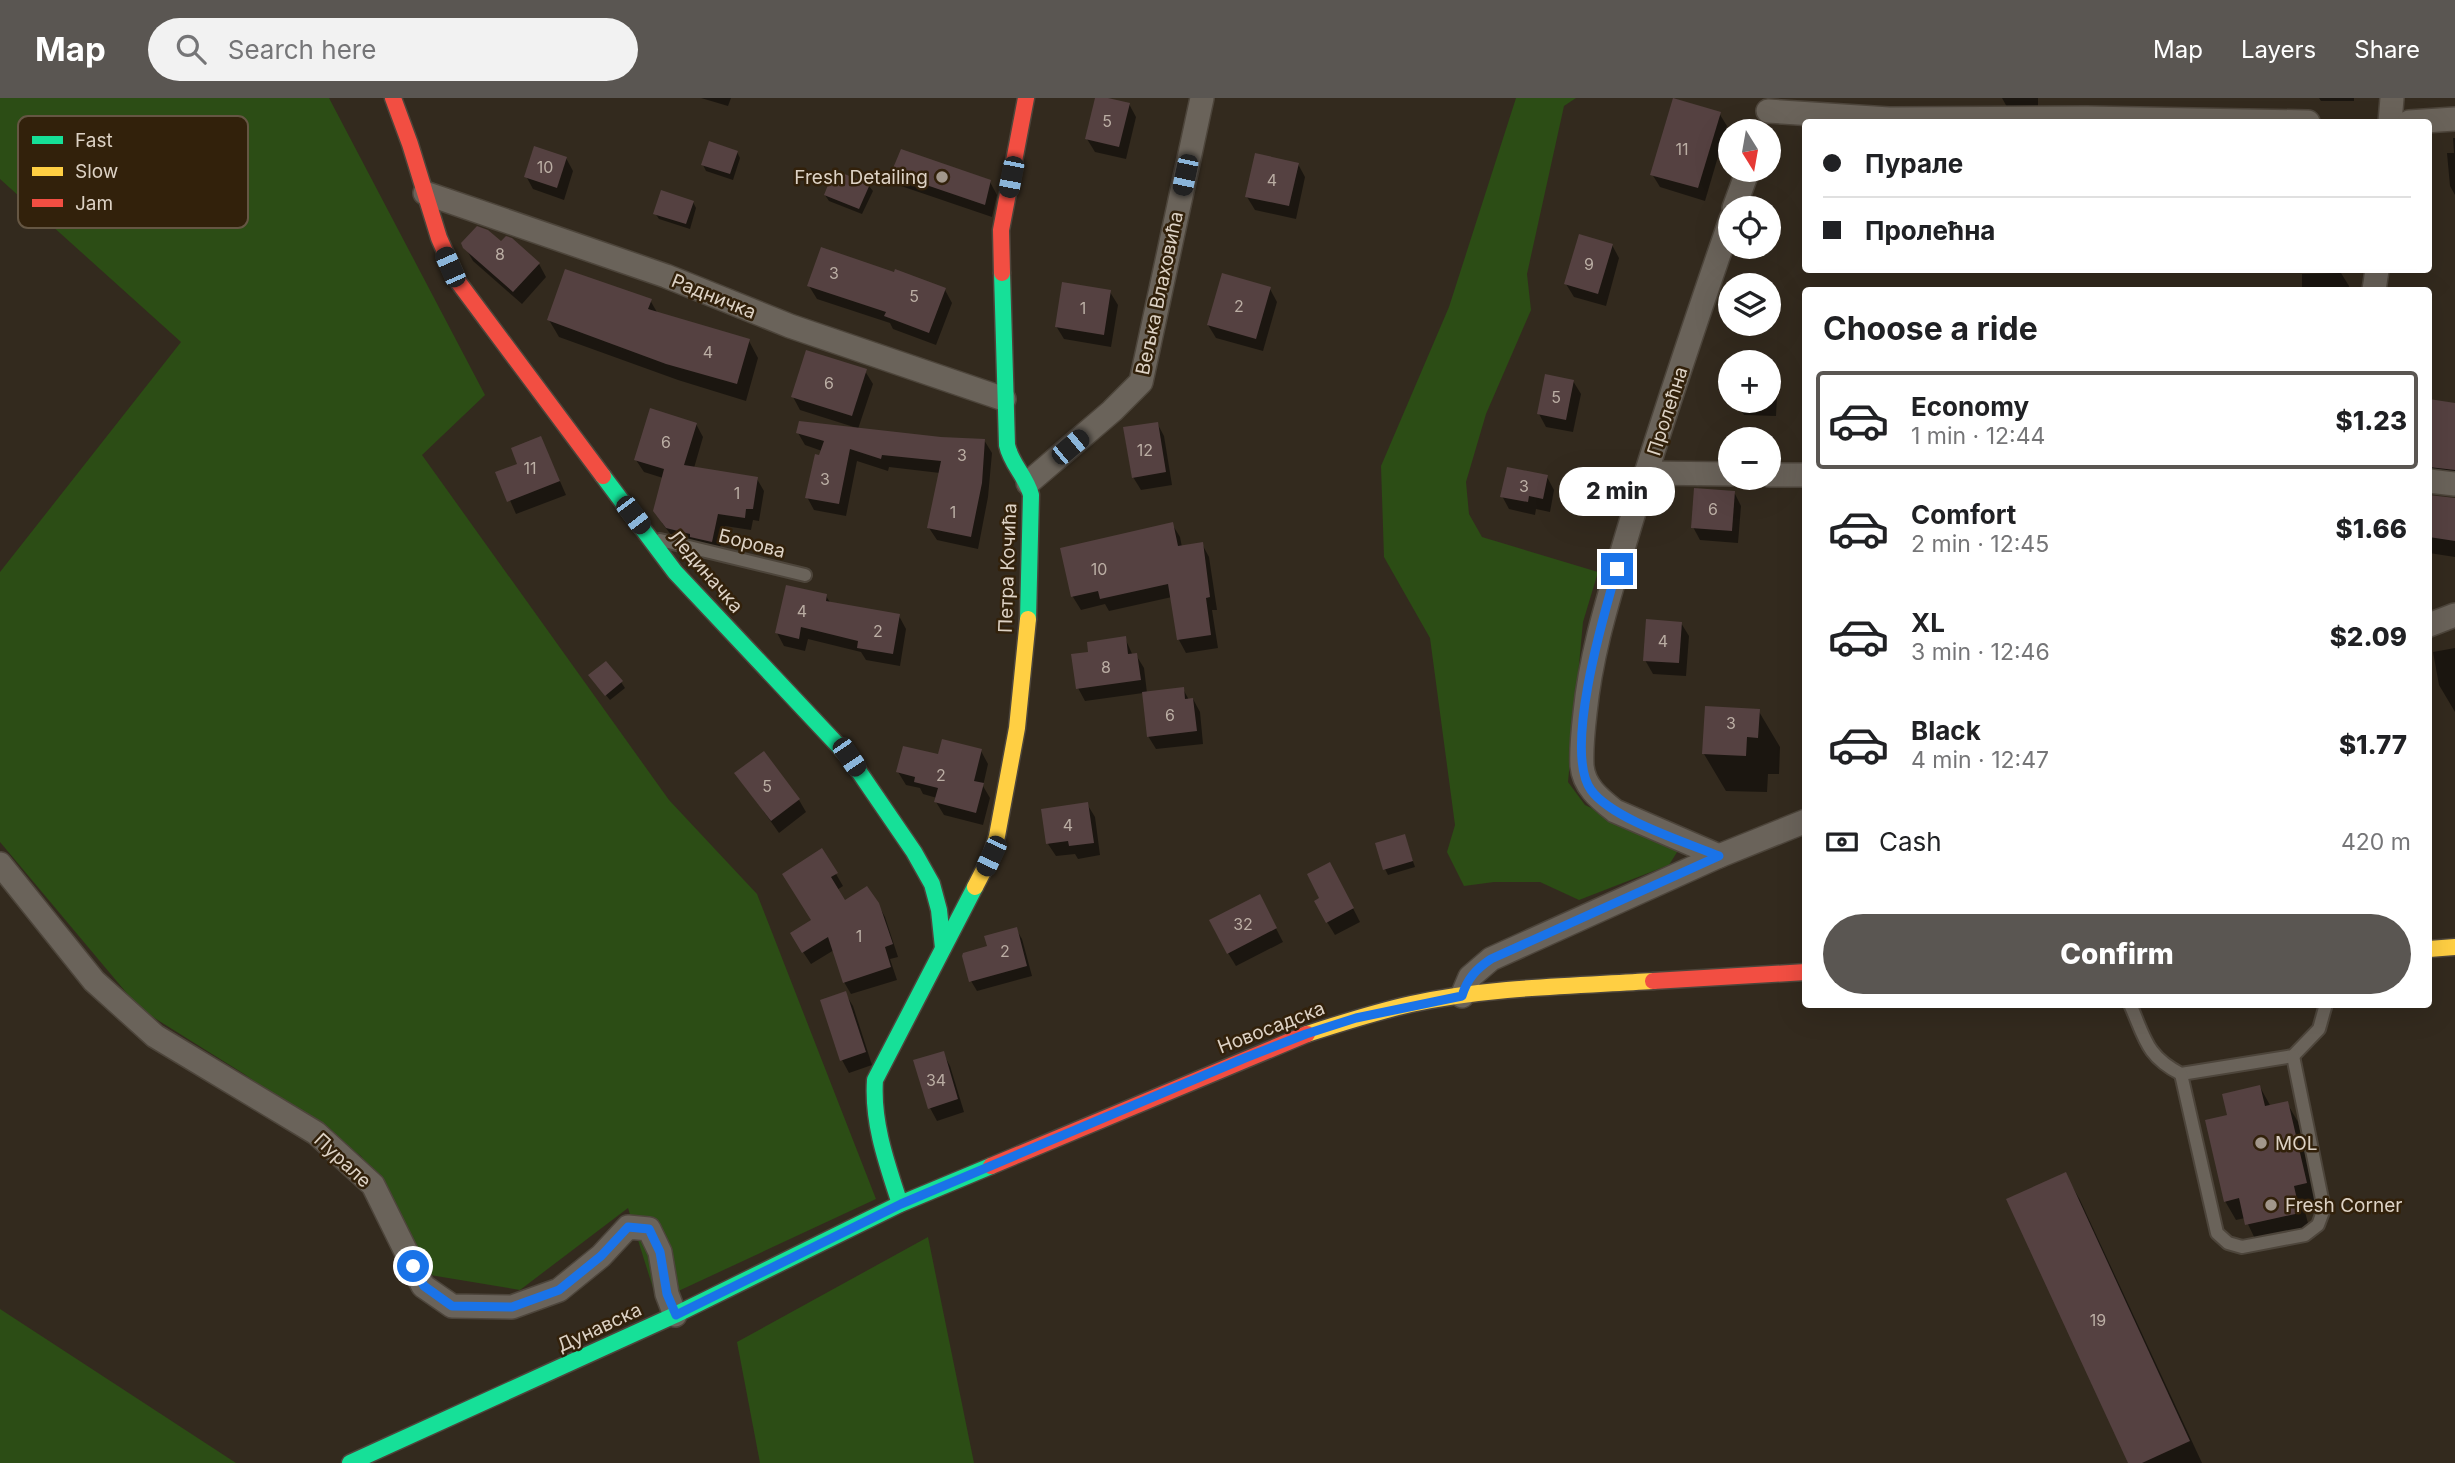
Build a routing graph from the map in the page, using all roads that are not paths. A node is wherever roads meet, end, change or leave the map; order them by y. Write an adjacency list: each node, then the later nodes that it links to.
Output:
1 (393, 98): 12 (street, Лединачка)
2 (1027, 98): 14 (street, Петра Кочића)
3 (1202, 98): 20 (street, Вељка Влаховића)
4 (2392, 98): 9 (street)
5 (1767, 113): 6 (street)
6 (1889, 119)
7 (1889, 119): 8 (street)
8 (2142, 119)
9 (2390, 119)
10 (2455, 119): 11 (street)
11 (2432, 120)
12 (425, 193): 14 (street, Радничка); 22 (street, Лединачка)
13 (1718, 258): 15 (street, Пролећна)
14 (1004, 399): 20 (street, Петра Кочића)
15 (1646, 473): 16 (street); 27 (street, Пролећна)
16 (1718, 474)
17 (1781, 475): 18 (street)
18 (1802, 475)
19 (2432, 481): 21 (street)
20 (1028, 483): 30 (street, Петра Кочића)
21 (2455, 484)
22 (650, 538): 23 (lane, Борова); 30 (street, Лединачка)
23 (805, 575)
24 (2455, 615): 25 (street)
25 (2432, 624)
26 (1802, 823): 27 (street)
27 (1719, 856): 33 (street)
28 (0, 864): 39 (street, Пурале)
29 (2455, 947): 31 (street)
30 (943, 948): 38 (street, Петра Кочића)
31 (2432, 949)
32 (1802, 972): 33 (street, Новосадска)
33 (1462, 996): 38 (street, Новосадска)
34 (2132, 1008): 37 (lane)
35 (2325, 1008): 36 (lane)
36 (2293, 1056): 37 (lane); 37 (lane)
37 (2181, 1074)
38 (901, 1204): 39 (street, Дунавска)
39 (676, 1315): 40 (street, Дунавска)
40 (350, 1463)

